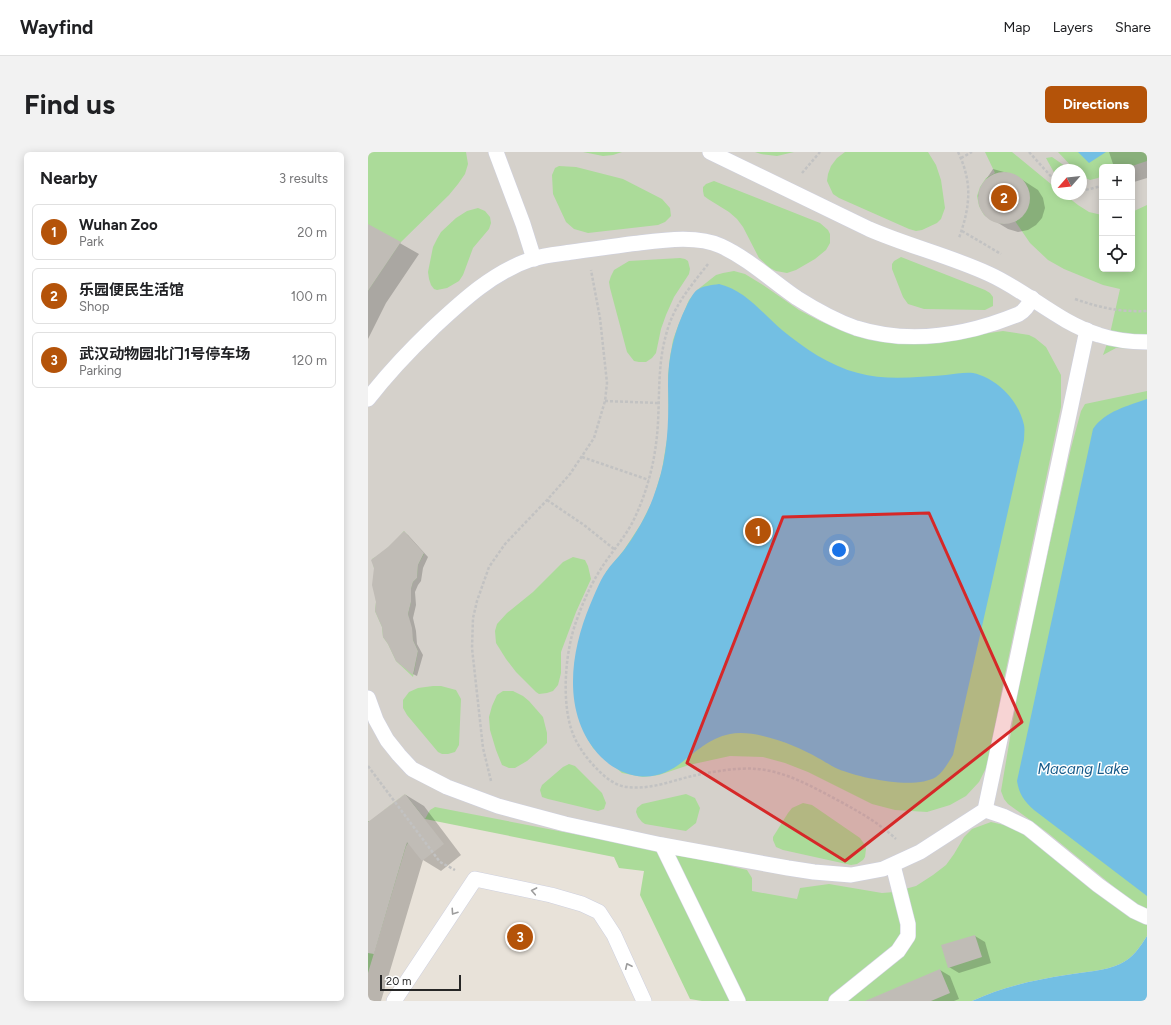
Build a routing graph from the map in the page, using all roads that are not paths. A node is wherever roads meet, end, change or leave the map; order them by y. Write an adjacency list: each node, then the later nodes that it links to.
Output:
1 (496, 152): 3 (lane)
2 (710, 152): 4 (lane)
3 (534, 258): 4 (lane); 7 (lane)
4 (1032, 298): 5 (lane)
5 (1087, 330): 6 (lane); 9 (lane)
6 (1147, 342)
7 (368, 399)
8 (368, 698): 10 (lane)
9 (985, 810): 11 (lane); 12 (lane)
10 (662, 845): 11 (lane); 15 (lane)
11 (893, 864): 16 (lane)
12 (1147, 917)
13 (394, 1001): 14 (lane, one-way to 13)
14 (644, 1001)
15 (738, 1001)
16 (836, 1001)

